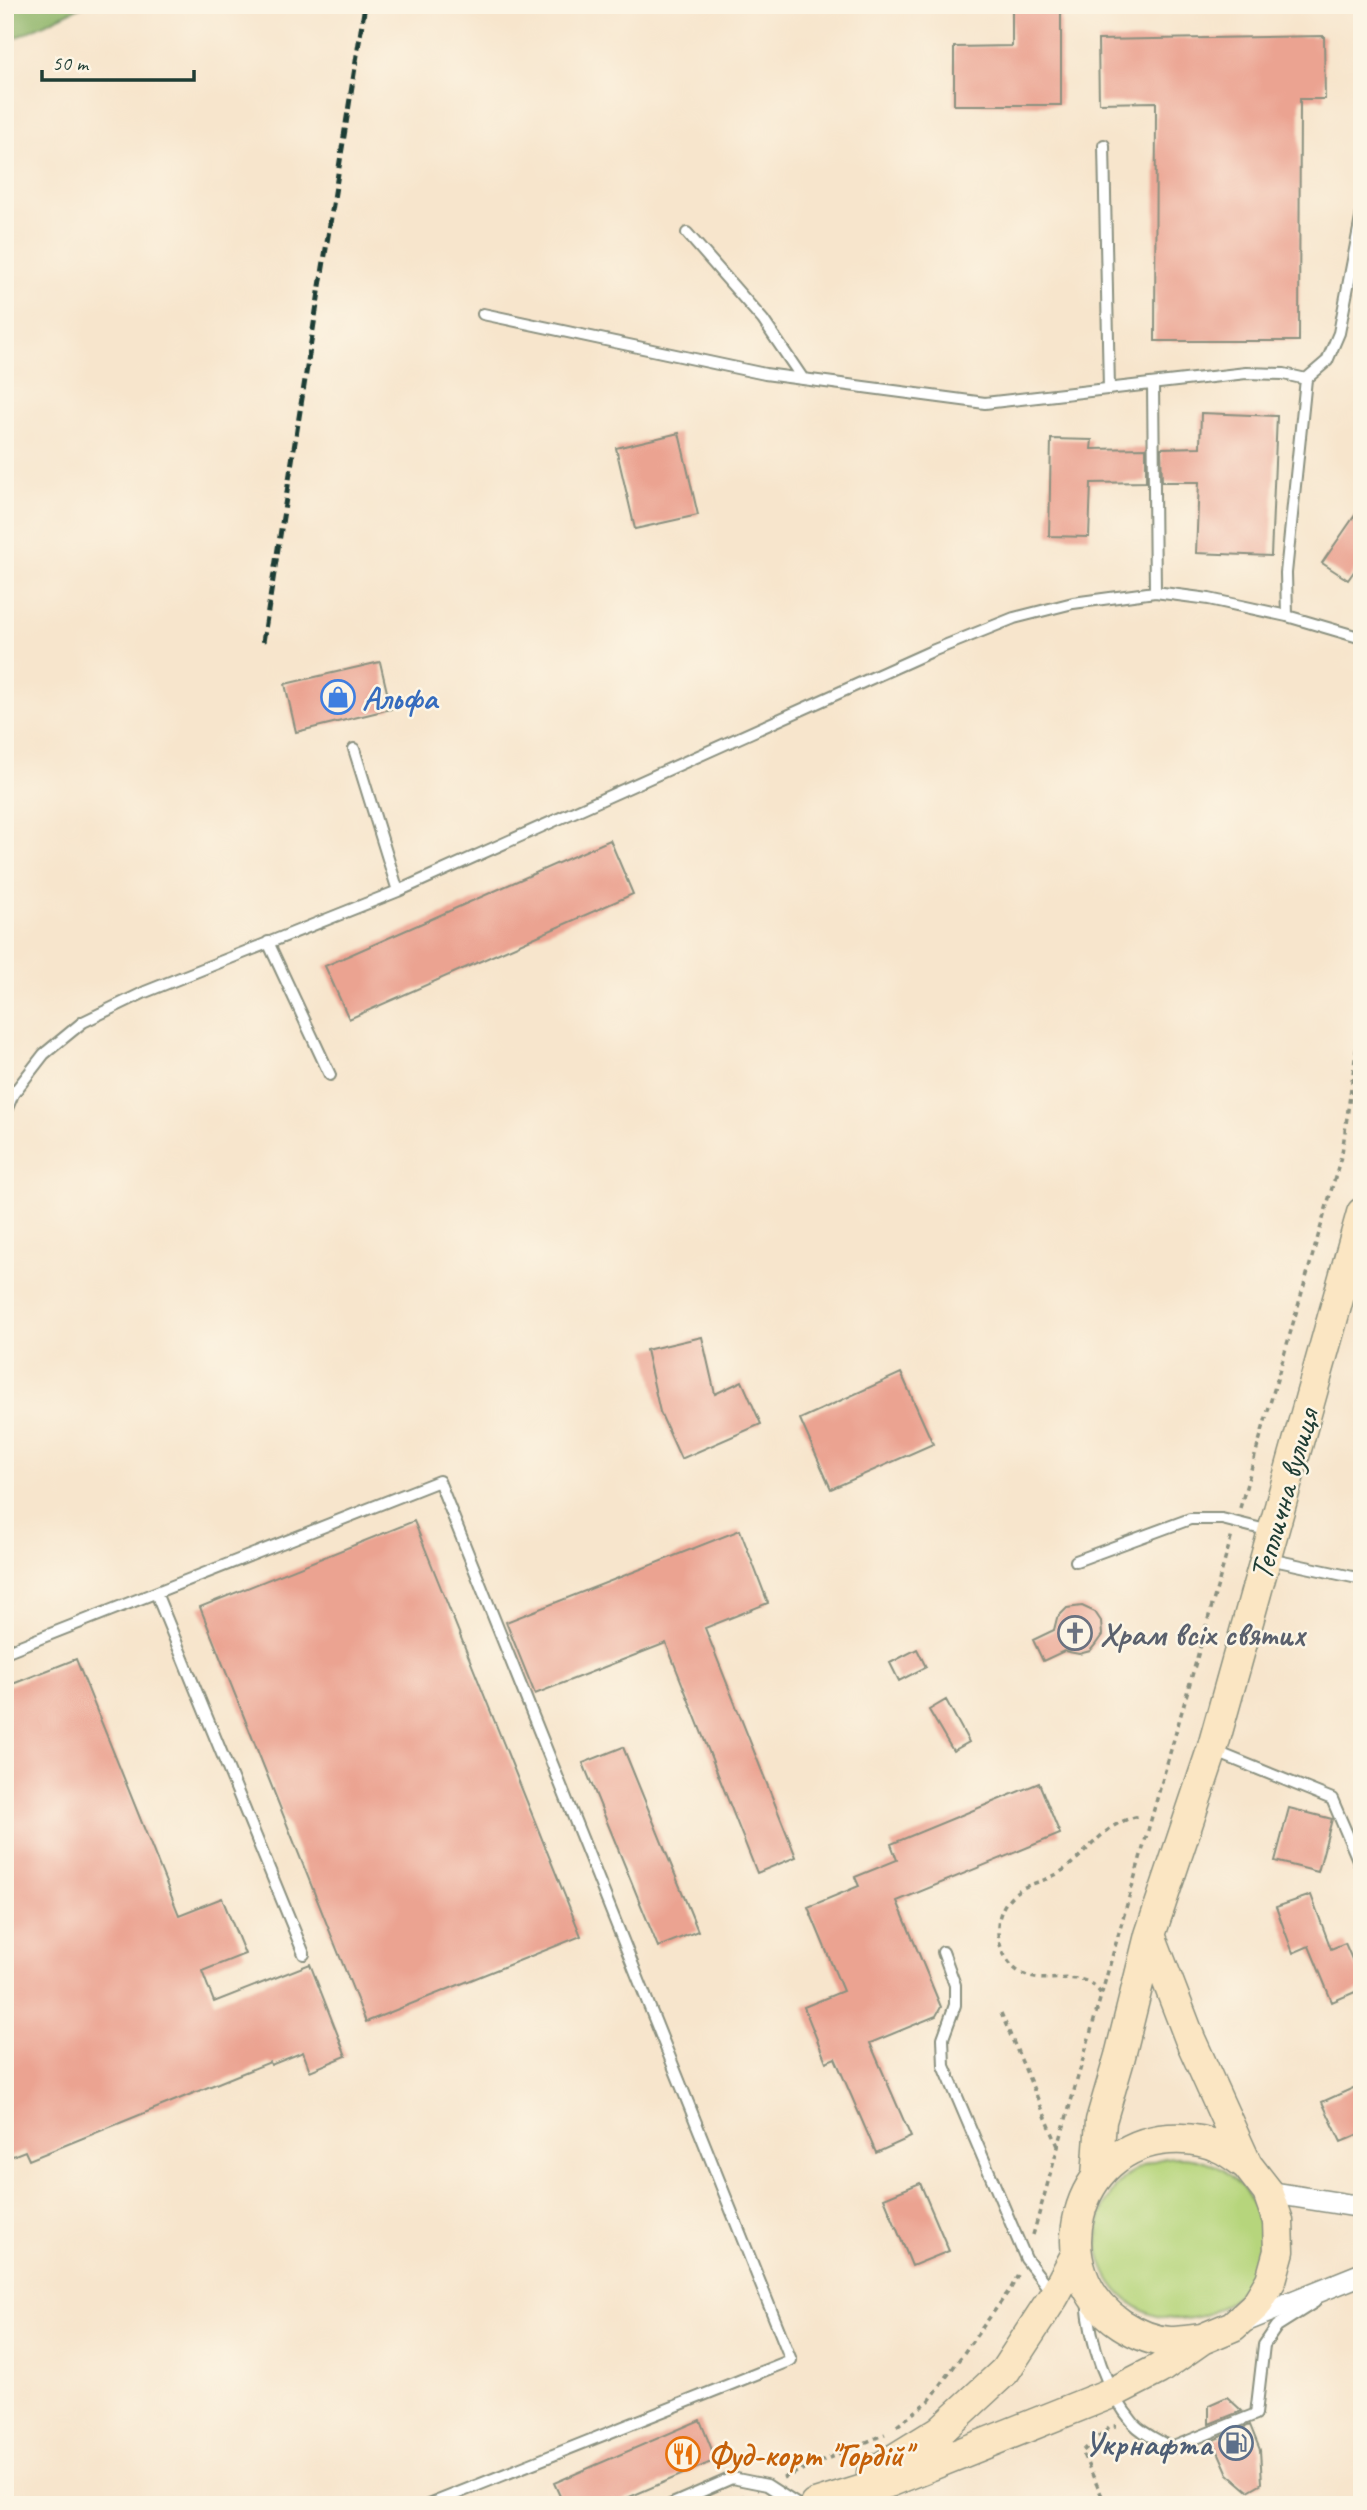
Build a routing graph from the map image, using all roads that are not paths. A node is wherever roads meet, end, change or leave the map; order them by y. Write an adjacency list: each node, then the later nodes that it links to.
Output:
1 (1104, 145): 8 (lane)
2 (1362, 214): 6 (lane)
3 (687, 233): 5 (lane)
4 (483, 314): 5 (lane)
5 (803, 379): 8 (lane)
6 (1306, 379): 7 (lane); 10 (lane)
7 (1153, 384): 8 (lane); 9 (lane)
8 (1109, 389)
9 (1155, 592): 10 (lane); 13 (lane)
10 (1287, 616): 11 (lane)
11 (1362, 638)
12 (354, 749): 13 (lane)
13 (398, 891): 14 (lane)
14 (268, 942): 15 (lane); 16 (lane)
15 (330, 1075)
16 (5, 1113)
17 (1362, 1213): 18 (main road, Теплична вулиця)
18 (1269, 1545): 19 (lane); 20 (lane); 23 (main road, Теплична вулиця)
19 (1076, 1561)
20 (1362, 1579)
21 (156, 1593): 22 (lane); 27 (lane); 39 (lane)
22 (5, 1652)
23 (1212, 1750): 24 (lane); 25 (main road, Теплична вулиця)
24 (1362, 1869)
25 (1150, 1935): 28 (main road); 29 (main road, Теплична вулиця)
26 (943, 1952): 35 (lane)
27 (304, 1954)
28 (1247, 2165): 29 (main road); 30 (main road)
29 (1097, 2177): 32 (main road)
30 (1268, 2192): 31 (street); 36 (main road)
31 (1362, 2207)
32 (1076, 2255): 34 (main road); 35 (main road)
33 (1354, 2277): 36 (street); 38 (lane)
34 (1086, 2287): 37 (main road); 38 (lane)
35 (1054, 2296): 42 (main road)
36 (1233, 2326): 37 (main road)
37 (1202, 2339): 38 (main road)
38 (1114, 2392): 42 (main road)
39 (428, 2505)
40 (670, 2505): 41 (lane)
41 (798, 2505)
42 (813, 2505)

